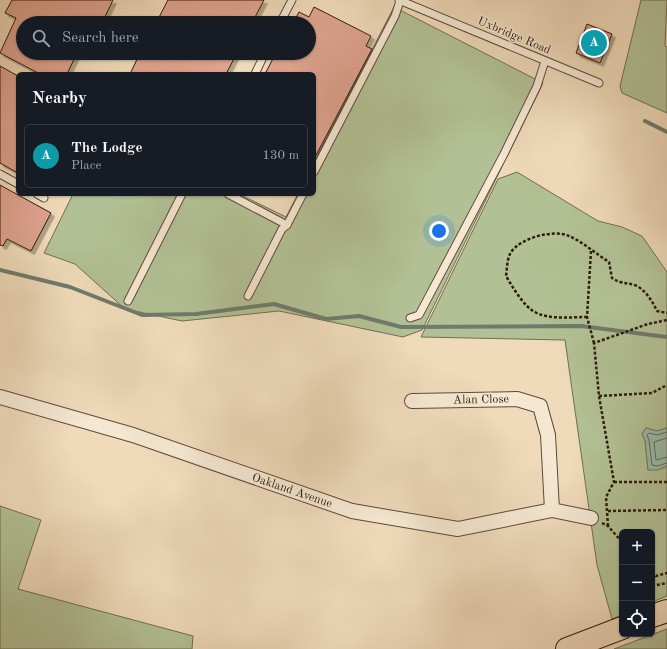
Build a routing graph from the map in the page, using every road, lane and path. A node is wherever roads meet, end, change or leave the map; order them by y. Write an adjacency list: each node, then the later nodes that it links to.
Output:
1 (292, 0): 3 (lane)
2 (400, 0): 5 (lane, Uxbridge Road); 8 (lane)
3 (284, 16)
4 (262, 60): 6 (lane)
5 (546, 61): 7 (lane, Uxbridge Road); 22 (lane)
6 (256, 72)
7 (599, 83)
8 (316, 168)
9 (0, 174): 10 (lane)
10 (16, 183)
11 (40, 196): 15 (lane)
12 (181, 196): 19 (lane)
13 (232, 196): 16 (lane)
14 (302, 196): 16 (lane)
15 (44, 198)
16 (287, 225): 18 (lane)
17 (591, 250): 20 (path); 21 (path); 21 (path)
18 (248, 296)
19 (128, 300)
20 (667, 313)
21 (587, 317): 24 (path)
22 (410, 318)
23 (667, 320): 24 (path)
24 (594, 343): 26 (path)
25 (667, 385): 26 (path)
26 (599, 396): 29 (path)
27 (0, 397): 31 (street, Oakland Avenue)
28 (412, 402): 31 (street, Alan Close)
29 (614, 482): 30 (path); 33 (path)
30 (667, 482)
31 (552, 510): 34 (street, Oakland Avenue)
32 (667, 510): 33 (path)
33 (608, 511): 35 (path)
34 (591, 518): 35 (path)
35 (608, 526): 36 (path)
36 (619, 539)
37 (667, 573): 38 (path)
38 (656, 576)
39 (667, 583): 40 (path)
40 (655, 585)
41 (667, 611): 42 (highway)
42 (655, 615)
43 (619, 629): 44 (highway)
44 (567, 649)

